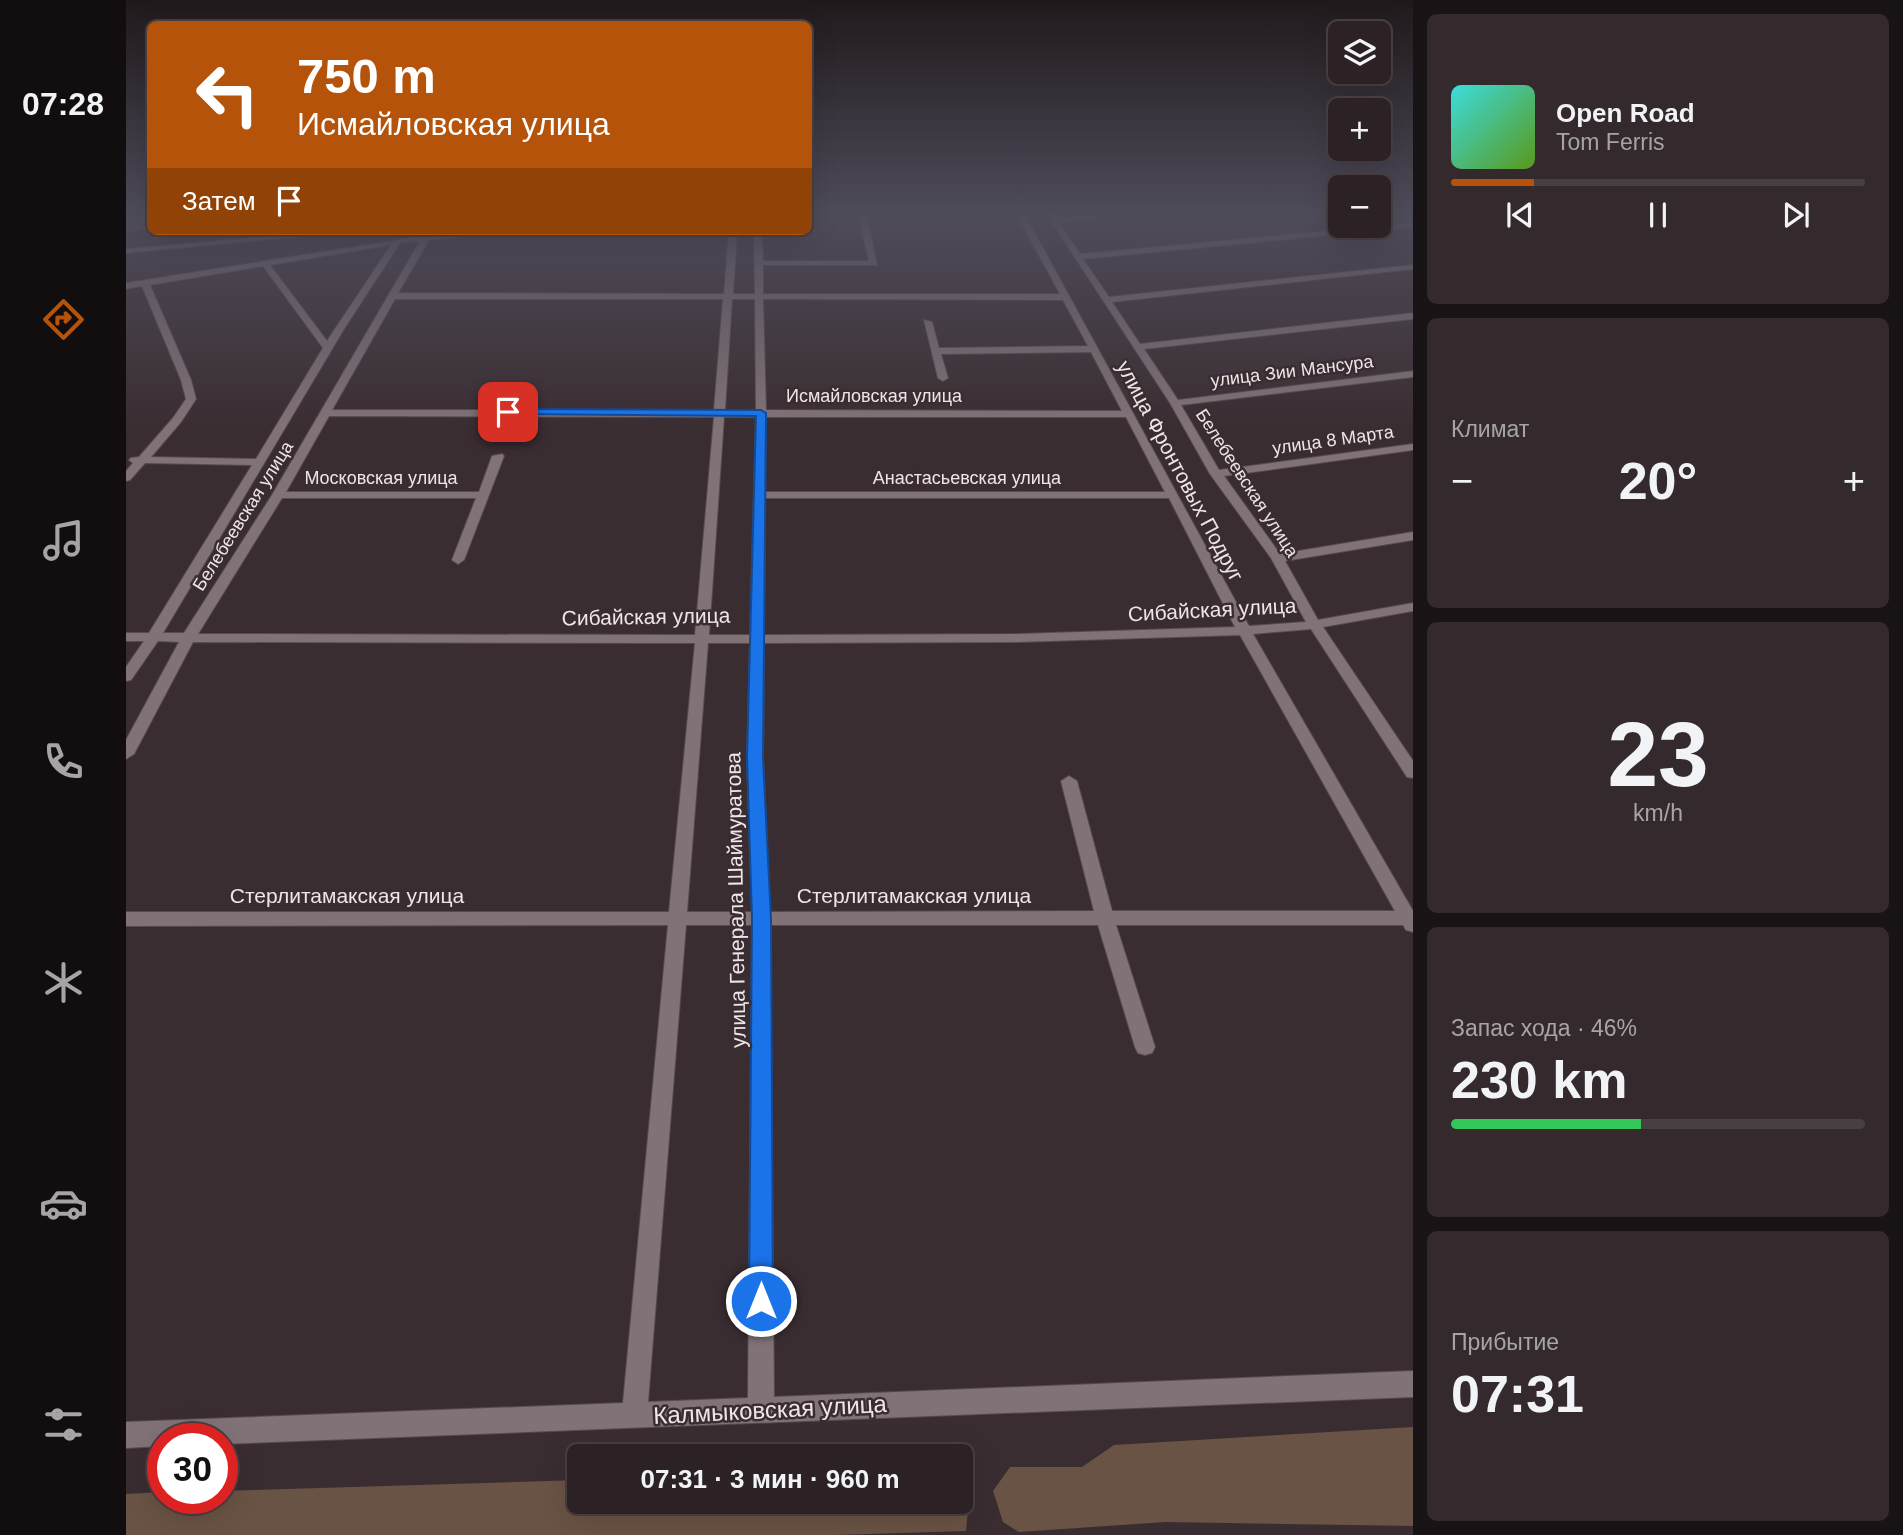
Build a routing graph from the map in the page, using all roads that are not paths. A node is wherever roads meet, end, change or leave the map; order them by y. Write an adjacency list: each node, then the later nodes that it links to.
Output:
1 (146, 285): 31 (street)
2 (281, 285): 18 (street)
3 (369, 285): 18 (street, Белебеевская улица)
4 (399, 285): 10 (street, Белебеевская улица)
5 (728, 285): 11 (street)
6 (758, 285): 12 (street, улица Генерала Шаймуратова)
7 (1058, 285): 13 (street, улица Фронтовых Подруг)
8 (1096, 285): 14 (street, Белебеевская улица)
9 (1249, 285): 14 (street)
10 (393, 296): 11 (street); 24 (street, Белебеевская улица)
11 (727, 297): 12 (street); 26 (street)
12 (758, 297): 13 (street); 25 (street, улица Генерала Шаймуратова)
13 (1064, 297): 19 (street, улица Фронтовых Подруг)
14 (1106, 300): 17 (street, Белебеевская улица)
15 (1413, 316): 17 (street)
16 (928, 322): 20 (street)
17 (1138, 347): 23 (street, Белебеевская улица)
18 (328, 348): 32 (street, Белебеевская улица)
19 (1093, 349): 20 (street); 27 (street, улица Фронтовых Подруг)
20 (936, 351): 22 (street)
21 (1413, 374): 23 (street, улица Зии Мансура)
22 (943, 378)
23 (1175, 403): 33 (street, Белебеевская улица)
24 (325, 413): 26 (street, Исмайловская улица); 35 (street, Белебеевская улица)
25 (761, 413): 26 (street, Исмайловская улица); 27 (street, Исмайловская улица); 37 (street, улица Генерала Шаймуратова)
26 (719, 414): 49 (street)
27 (1128, 414): 38 (street, улица Фронтовых Подруг)
28 (1413, 447): 33 (street, улица 8 Марта)
29 (498, 456): 36 (street)
30 (126, 460): 31 (street)
31 (139, 460): 32 (street); 34 (street)
32 (258, 462): 46 (street, Белебеевская улица)
33 (1216, 474): 40 (street, Белебеевская улица)
34 (126, 478)
35 (278, 495): 36 (street, Московская улица); 48 (street, Белебеевская улица)
36 (484, 495): 41 (street)
37 (760, 495): 38 (street, Анастасьевская улица); 47 (street, улица Генерала Шаймуратова)
38 (1173, 495): 44 (street, улица Фронтовых Подруг)
39 (1413, 536): 40 (street)
40 (1277, 558): 43 (street, Белебеевская улица)
41 (458, 560)
42 (1413, 607): 43 (street, Сибайская улица)
43 (1314, 624): 44 (street, Сибайская улица); 51 (street, Белебеевская улица)
44 (1245, 632): 47 (street, Сибайская улица); 59 (street, улица Фронтовых Подруг)
45 (126, 637): 46 (street, Сибайская улица)
46 (154, 637): 48 (street, Сибайская улица); 50 (street, Белебеевская улица)
47 (759, 637): 49 (street, Сибайская улица); 58 (street, улица Генерала Шаймуратова)
48 (188, 638): 49 (street, Сибайская улица); 52 (street, Белебеевская улица)
49 (702, 638): 57 (street)
50 (126, 677)
51 (1405, 748): 53 (street, Белебеевская улица)
52 (126, 754)
53 (1413, 773)
54 (1069, 781): 55 (street)
55 (1105, 918): 58 (street, Стерлитамакская улица); 59 (street, Стерлитамакская улица); 60 (street)
56 (126, 919): 57 (street, Стерлитамакская улица)
57 (675, 919): 58 (street, Стерлитамакская улица); 63 (street)
58 (761, 919): 62 (street, улица Генерала Шаймуратова)
59 (1410, 923)
60 (1145, 1046)
61 (1413, 1384): 62 (street, Калмыковская улица)
62 (761, 1410): 63 (street, Калмыковская улица)
63 (634, 1416): 64 (street, Калмыковская улица)
64 (126, 1435)

